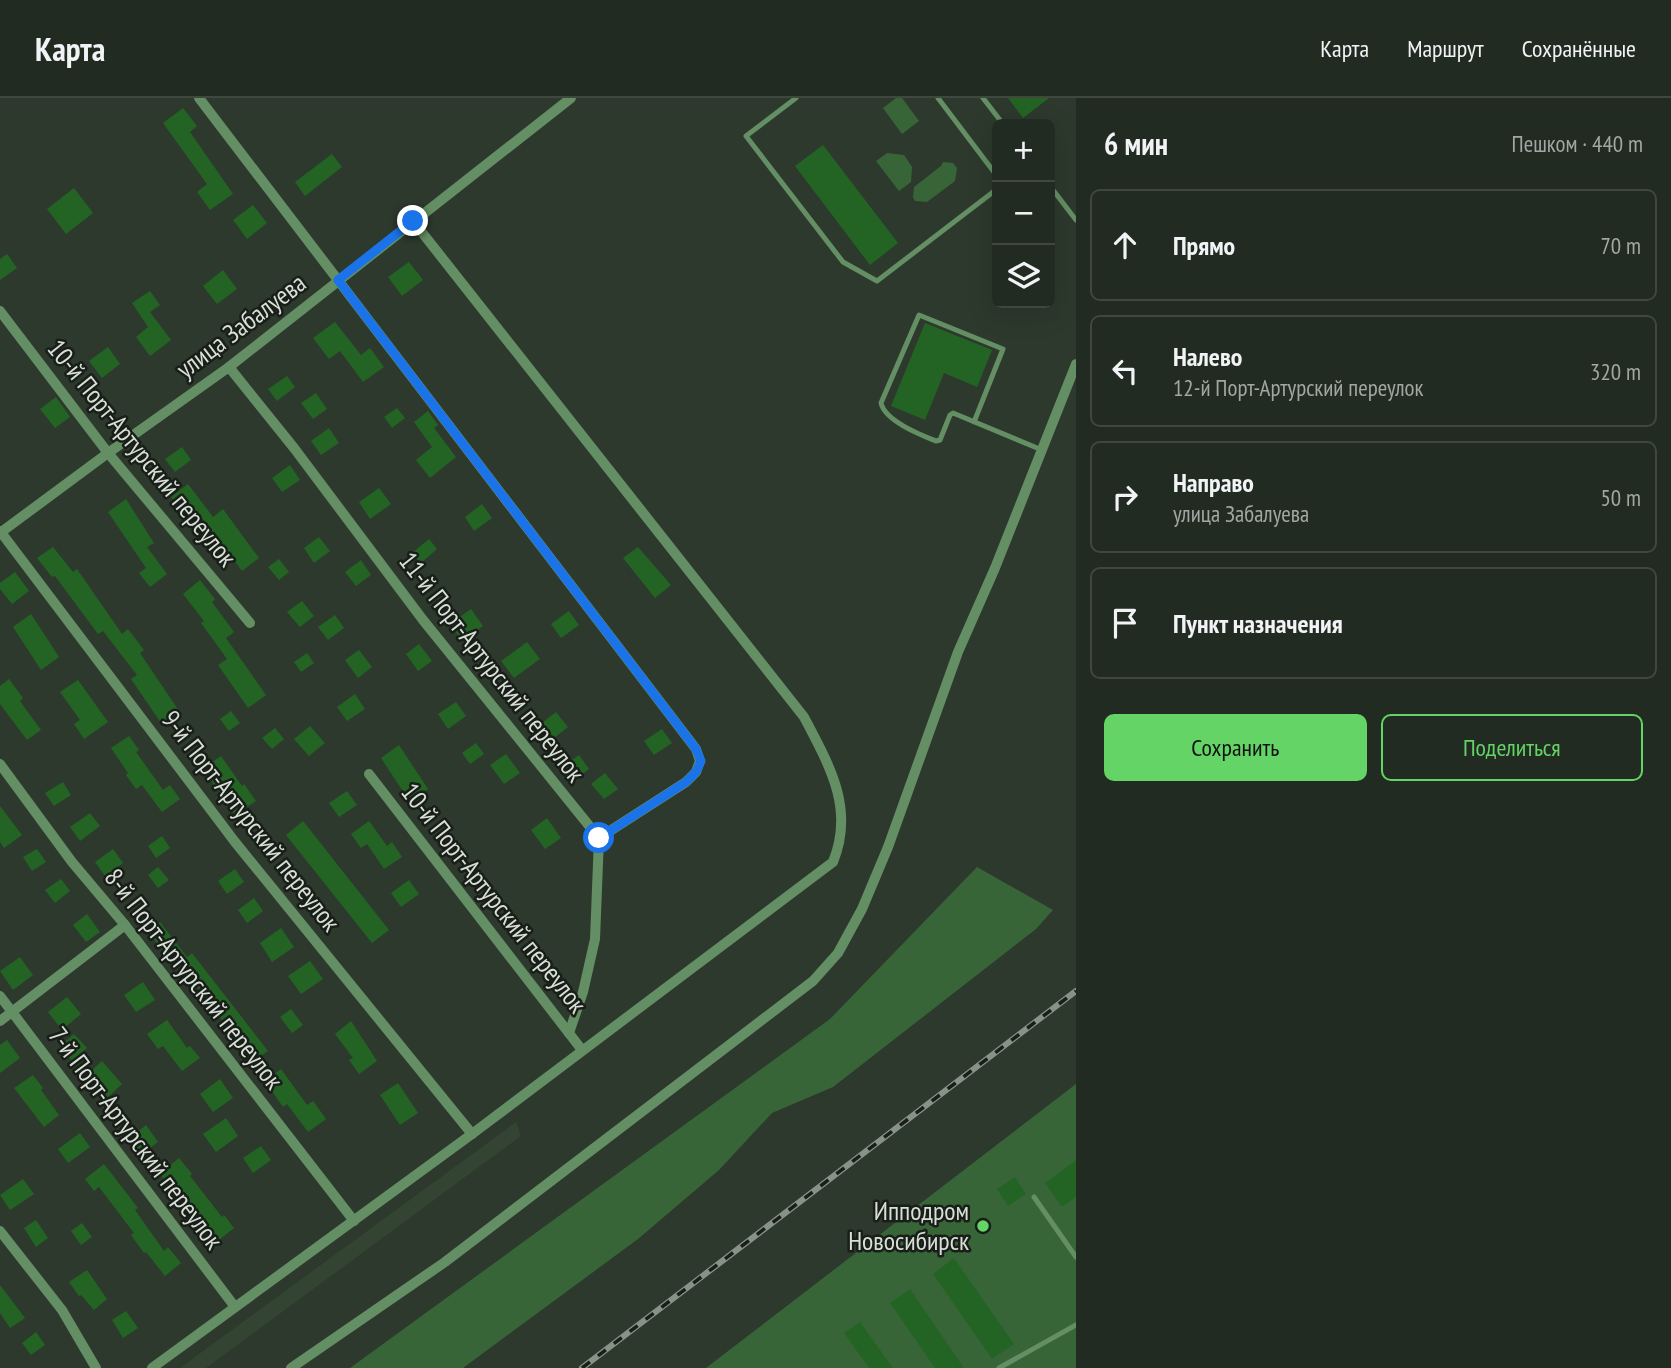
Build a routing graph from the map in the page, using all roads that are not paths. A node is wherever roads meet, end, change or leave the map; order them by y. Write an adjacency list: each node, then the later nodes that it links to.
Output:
1 (199, 98): 12 (street)
2 (570, 98): 11 (street, улица Забалуева)
3 (796, 98): 8 (lane)
4 (938, 98): 7 (lane)
5 (983, 98): 6 (lane)
6 (999, 119)
7 (992, 169)
8 (992, 193)
9 (1055, 193): 10 (lane)
10 (1076, 220)
11 (413, 221): 12 (street, улица Забалуева); 29 (street)
12 (338, 280): 15 (street, улица Забалуева); 23 (street)
13 (0, 311): 18 (street, 10-й Порт-Артурский переулок)
14 (1076, 364): 17 (street)
15 (229, 367): 18 (street, улица Забалуева); 23 (street, 11-й Порт-Артурский переулок)
16 (974, 422): 16 (lane); 17 (lane)
17 (1042, 450): 39 (street)
18 (108, 453): 19 (street, улица Забалуева); 20 (street, 10-й Порт-Артурский переулок)
19 (0, 532): 30 (street, 9-й Порт-Артурский переулок)
20 (250, 623)
21 (0, 764): 24 (street, 8-й Порт-Артурский переулок)
22 (369, 774): 28 (street, 10-й Порт-Артурский переулок)
23 (599, 838): 28 (street)
24 (125, 925): 26 (street); 32 (street, 8-й Порт-Артурский переулок)
25 (0, 996): 26 (street, 7-й Порт-Артурский переулок)
26 (12, 1012): 27 (street); 35 (street, 7-й Порт-Артурский переулок)
27 (0, 1021)
28 (569, 1033): 29 (street, 10-й Порт-Артурский переулок)
29 (582, 1050): 30 (street)
30 (472, 1134): 32 (street)
31 (1034, 1197): 34 (lane)
32 (354, 1221): 35 (street)
33 (0, 1231): 37 (street)
34 (1076, 1256)
35 (235, 1307): 38 (street)
36 (1076, 1325): 40 (lane)
37 (96, 1368)
38 (152, 1368)
39 (291, 1368)
40 (999, 1368)

